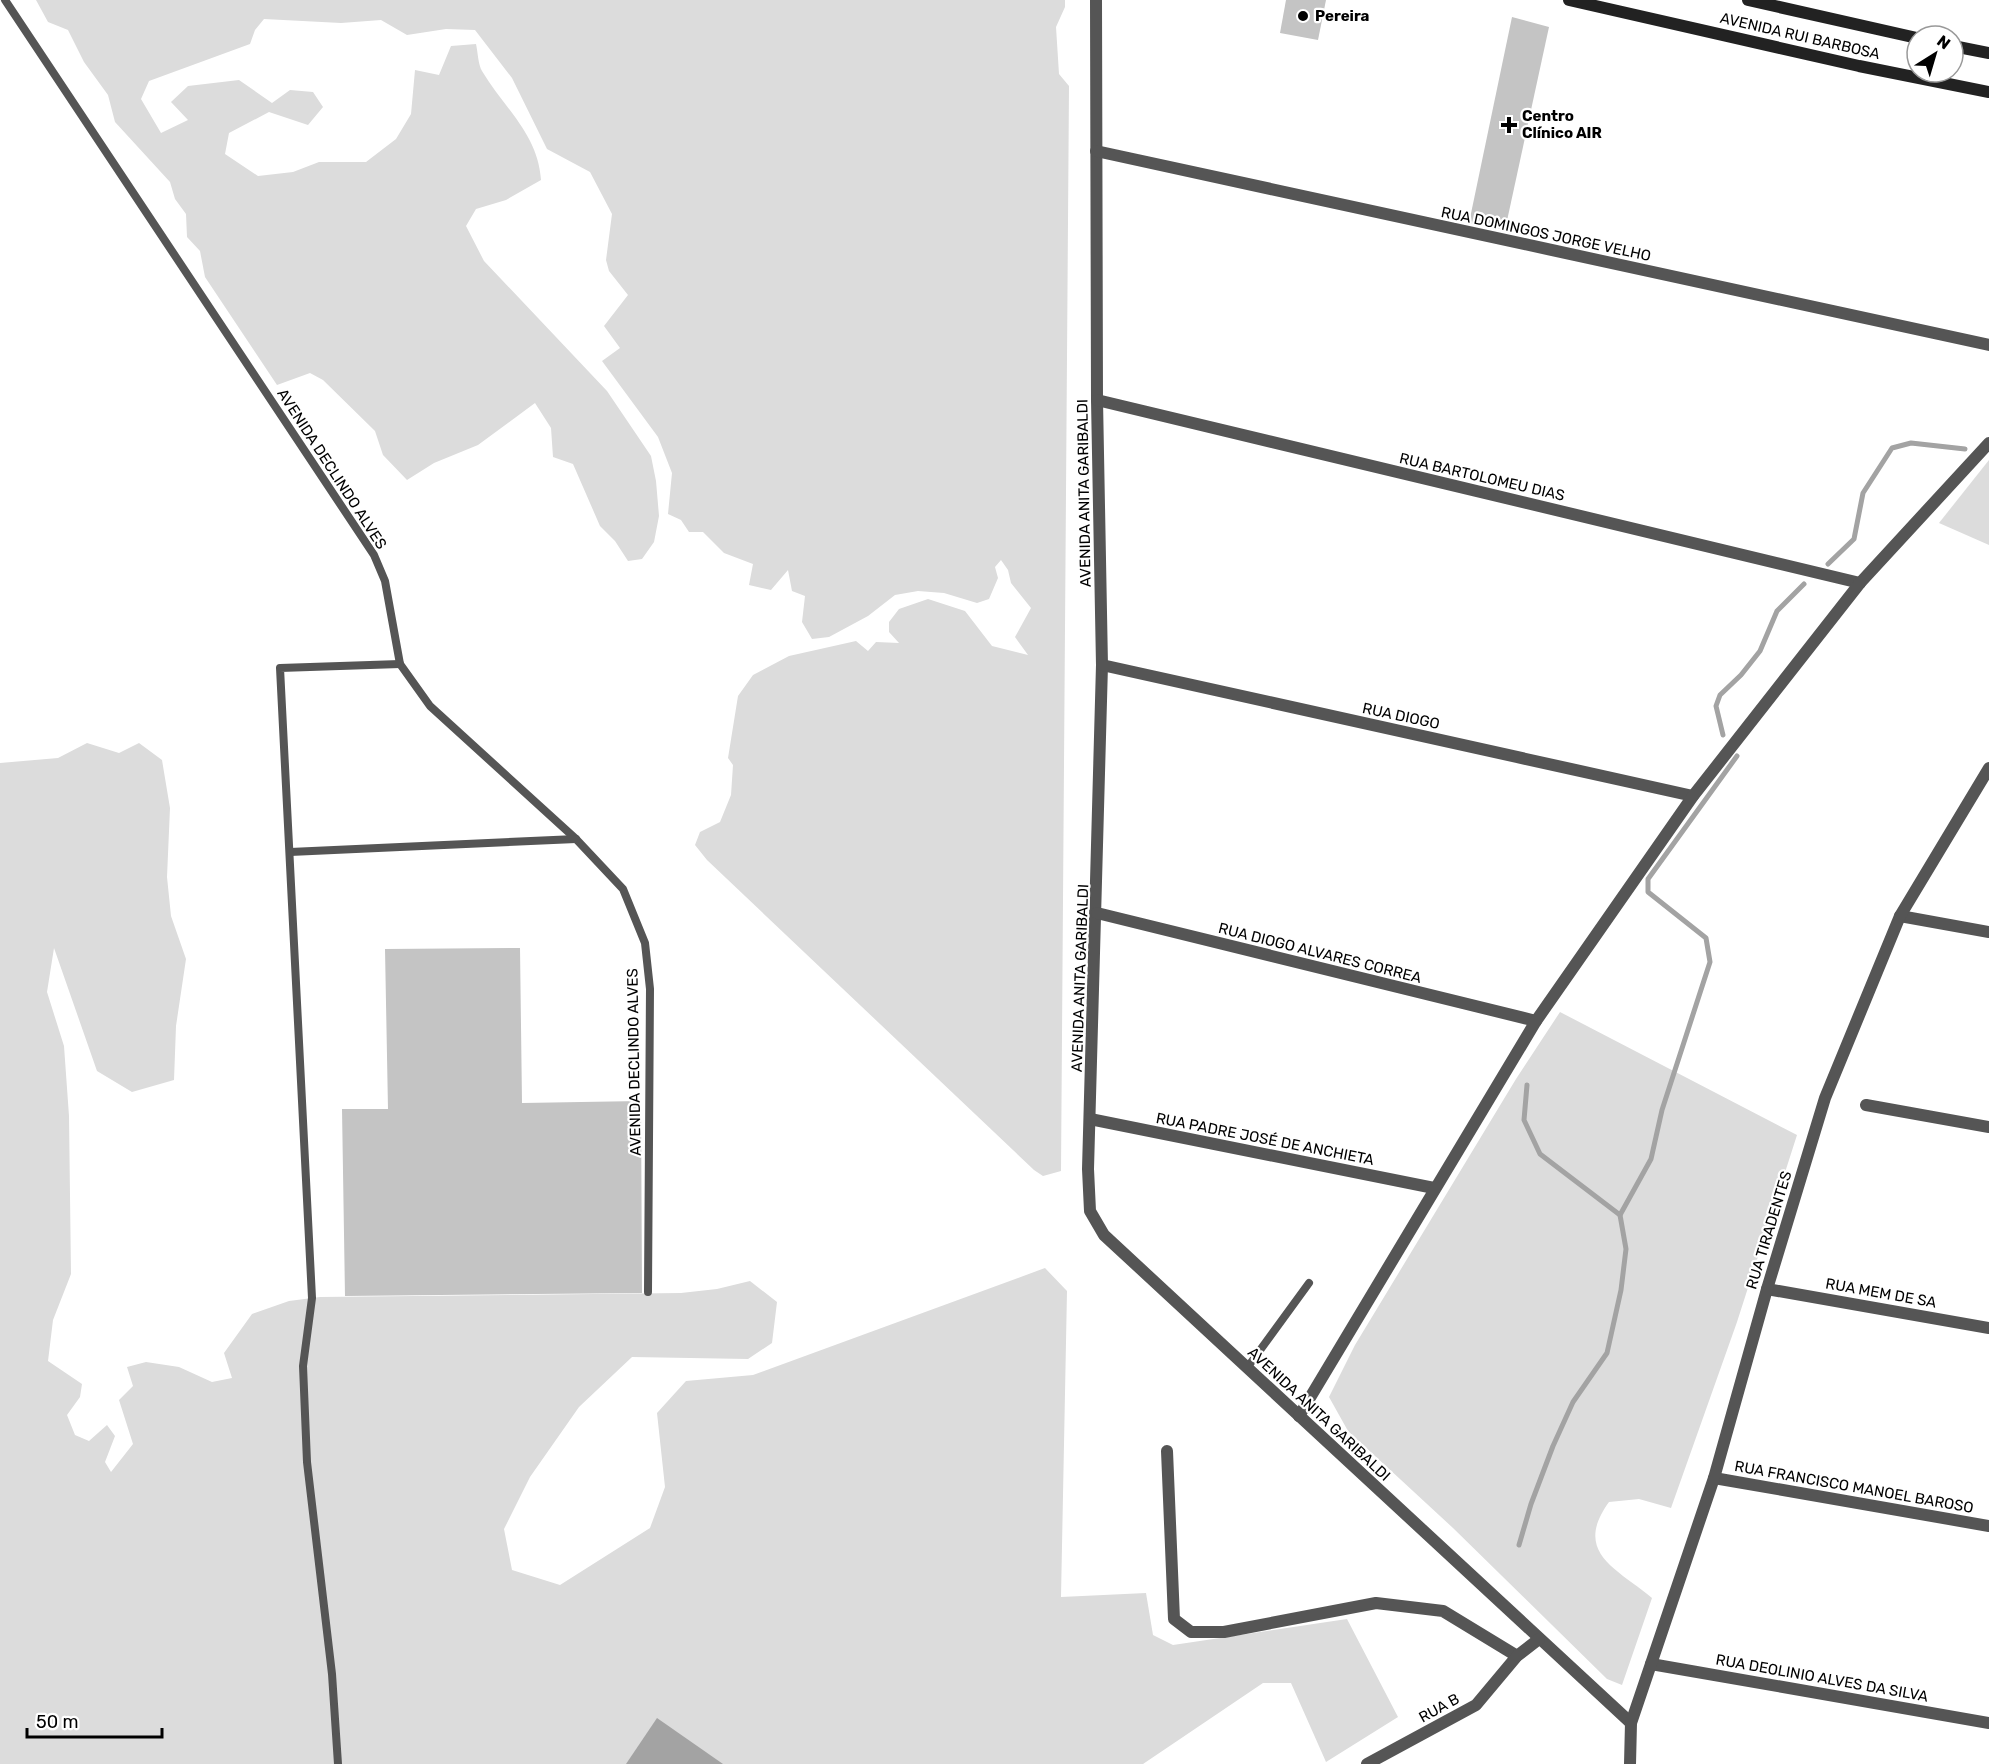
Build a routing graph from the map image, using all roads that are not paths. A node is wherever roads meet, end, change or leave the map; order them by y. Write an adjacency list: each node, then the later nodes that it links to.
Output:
1 (5, 0): 14 (lane, AVENIDA DECLINDO ALVES)
2 (1096, 0): 9 (street, AVENIDA ANITA GARIBALDI)
3 (1569, 0): 8 (main road, AVENIDA RUI BARBOSA)
4 (1748, 0): 5 (main road, AVENIDA RUI BARBOSA)
5 (1905, 35)
6 (1965, 48): 7 (main road)
7 (1989, 53)
8 (1989, 92)
9 (1096, 151): 10 (street, RUA DOMINGOS JORGE VELHO); 11 (street, AVENIDA ANITA GARIBALDI)
10 (1989, 345)
11 (1096, 400): 13 (street, RUA BARTOLOMEU DIAS); 15 (street, AVENIDA ANITA GARIBALDI)
12 (1989, 443): 13 (street)
13 (1860, 583): 17 (street)
14 (400, 664): 18 (lane, AVENIDA DECLINDO ALVES); 19 (lane)
15 (1102, 665): 17 (street, RUA DIOGO); 20 (street, AVENIDA ANITA GARIBALDI)
16 (1989, 768): 21 (street, RUA TIRADENTES)
17 (1694, 796): 23 (street)
18 (576, 839): 19 (lane); 30 (lane, AVENIDA DECLINDO ALVES)
19 (290, 852): 42 (lane)
20 (1097, 913): 23 (street, RUA DIOGO ALVARES CORREA); 25 (street, AVENIDA ANITA GARIBALDI)
21 (1900, 916): 22 (street); 29 (street, RUA TIRADENTES)
22 (1989, 932)
23 (1536, 1021): 27 (street)
24 (1866, 1106): 26 (street)
25 (1090, 1119): 27 (street, RUA PADRE JOSÉ DE ANCHIETA); 32 (street, AVENIDA ANITA GARIBALDI)
26 (1989, 1127)
27 (1434, 1188): 33 (street)
28 (1309, 1283): 32 (lane)
29 (1767, 1288): 31 (street, RUA MEM DE SA); 35 (street, RUA TIRADENTES)
30 (648, 1292)
31 (1989, 1328)
32 (1247, 1368): 33 (street, AVENIDA ANITA GARIBALDI)
33 (1299, 1416): 37 (street, AVENIDA ANITA GARIBALDI)
34 (1167, 1451): 38 (street)
35 (1714, 1478): 36 (street, RUA FRANCISCO MANOEL BAROSO); 39 (street, RUA TIRADENTES)
36 (1989, 1526)
37 (1539, 1639): 38 (street, RUA B); 40 (street, AVENIDA ANITA GARIBALDI)
38 (1517, 1656): 43 (street, RUA B)
39 (1651, 1664): 40 (street, RUA TIRADENTES); 41 (street, RUA DEOLINIO ALVES DA SILVA)
40 (1631, 1723): 44 (street)
41 (1989, 1723)
42 (338, 1764)
43 (1367, 1764)
44 (1630, 1764)

